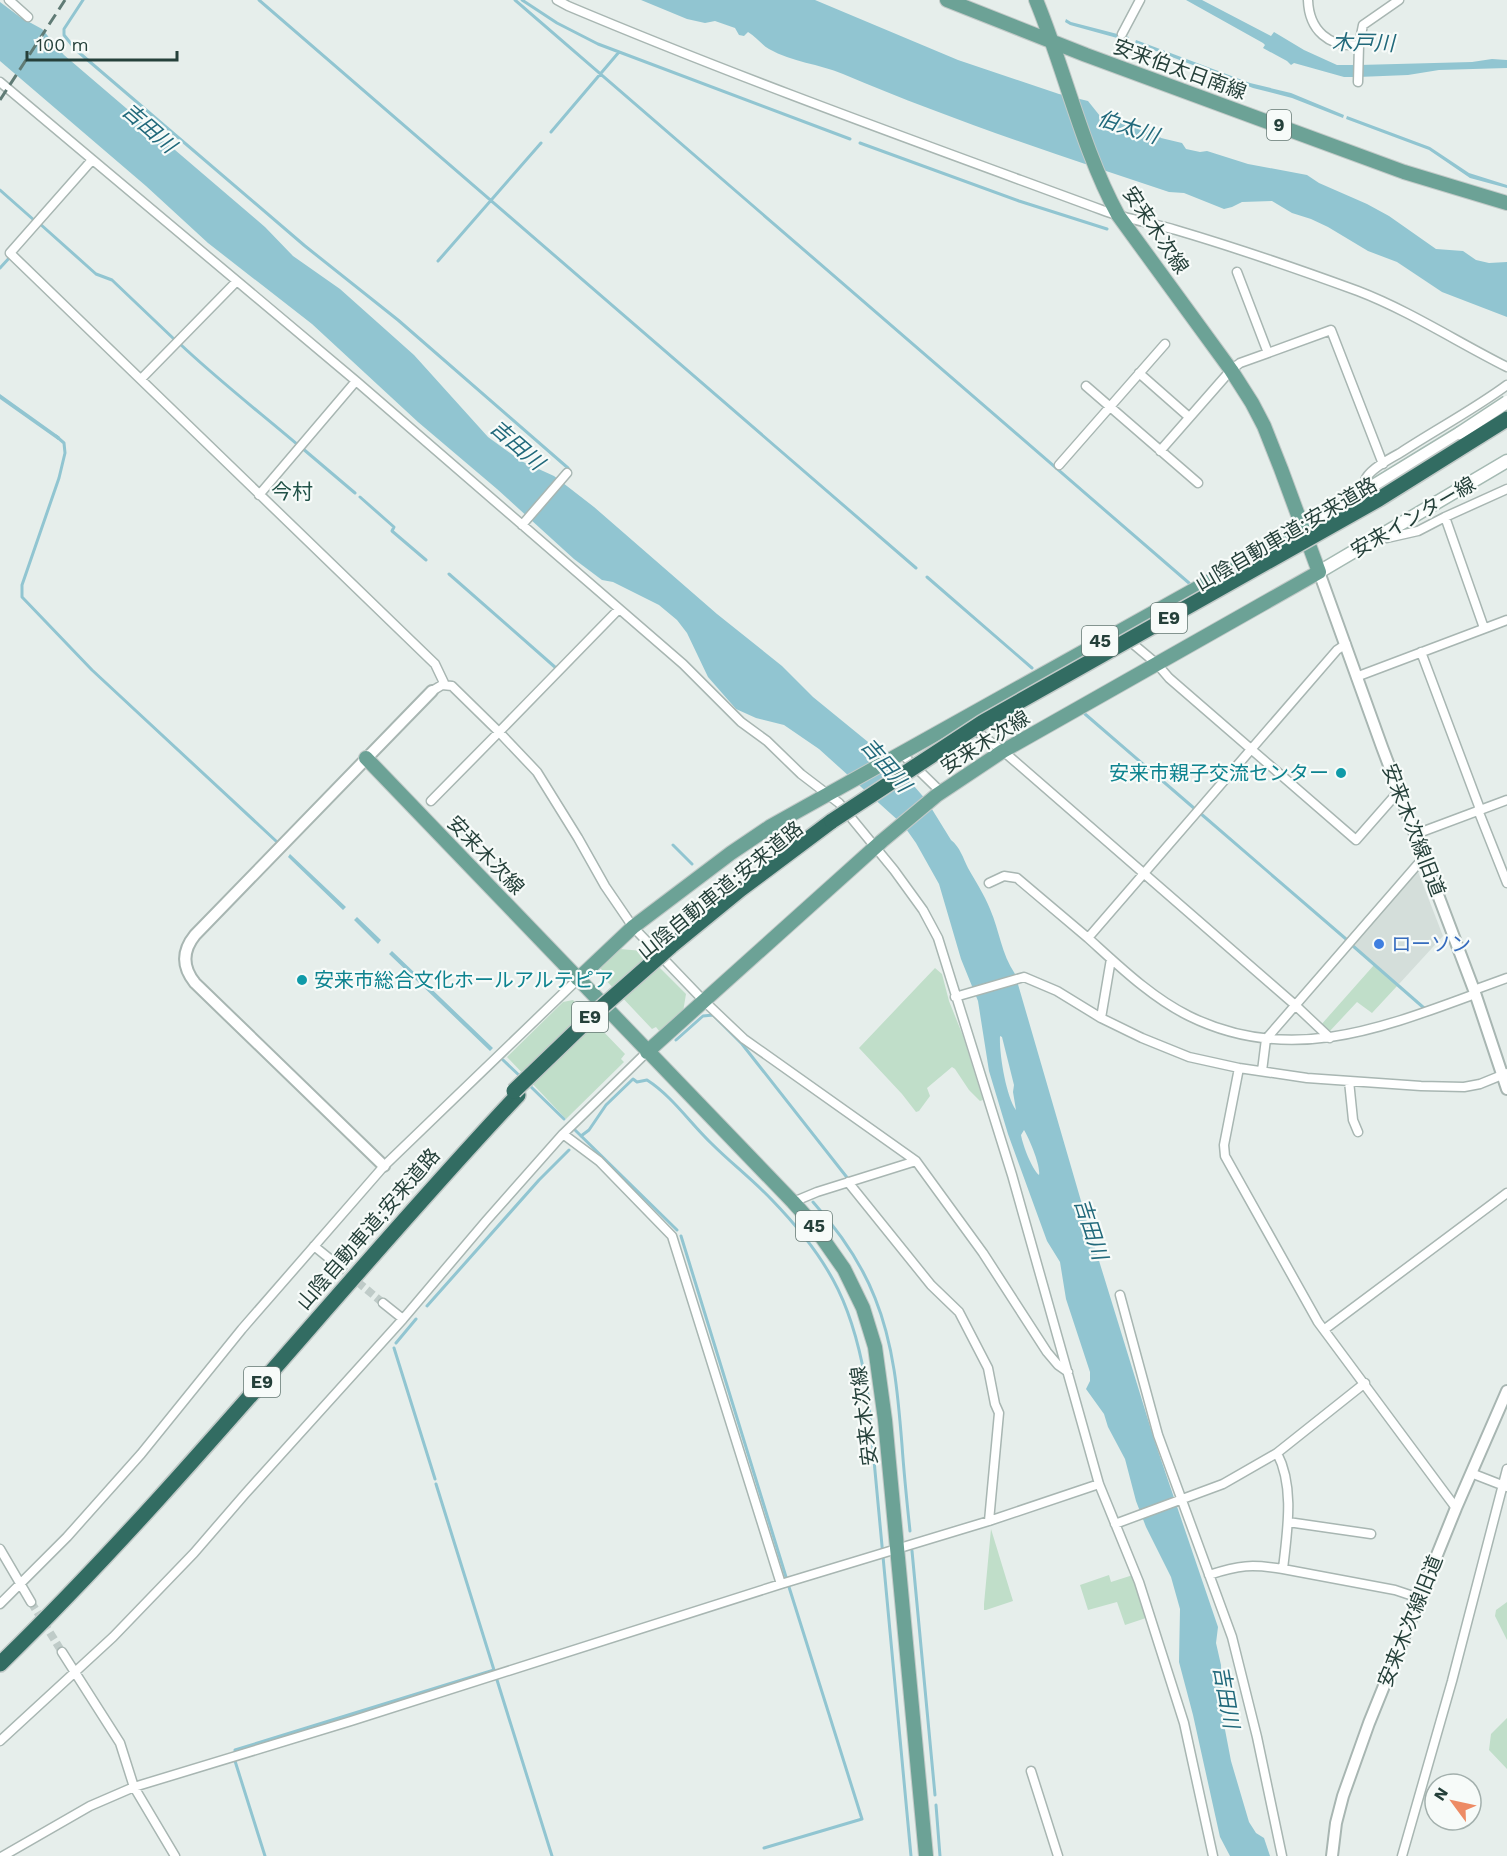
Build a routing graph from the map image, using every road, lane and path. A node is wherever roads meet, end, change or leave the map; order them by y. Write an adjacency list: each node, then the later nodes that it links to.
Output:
1 (9, 0): 8 (street)
2 (557, 0): 17 (street)
3 (948, 0): 10 (main road)
4 (1036, 0): 10 (main road)
5 (1140, 0): 9 (street)
6 (1308, 0): 11 (street)
7 (1399, 0): 11 (street)
8 (28, 17)
9 (1122, 33)
10 (1053, 40): 15 (main road, 安来伯太日南線 / 9); 17 (main road, 安来木次線)
11 (1359, 45): 13 (street)
12 (0, 82): 14 (street)
13 (1358, 82)
14 (92, 160): 19 (street); 25 (street)
15 (1501, 202): 16 (street)
16 (1507, 210)
17 (1118, 215): 22 (street); 23 (main road, 安来木次線)
18 (1237, 272): 21 (street)
19 (236, 282): 25 (street); 26 (street)
20 (1165, 344): 24 (street)
21 (1268, 353): 23 (street); 37 (street)
22 (1507, 367)
23 (1231, 370): 32 (street); 46 (main road, 安来木次線)
24 (1139, 373): 31 (street); 32 (street)
25 (141, 379): 43 (street)
26 (356, 381): 43 (street); 45 (street)
27 (1507, 385): 29 (street)
28 (1086, 386): 31 (street)
29 (1490, 398): 34 (street); 37 (street)
30 (1507, 402): 42 (main road, bridge)
31 (1110, 407): 35 (street); 38 (street)
32 (1189, 417): 35 (street)
33 (1507, 419): 71 (highway, 山陰自動車道;安来道路 / E9, bridge)
34 (1507, 425): 71 (highway, 山陰自動車道;安来道路 / E9, bridge)
35 (1160, 451): 40 (street)
36 (1505, 462): 47 (main road, 安来インター線)
37 (1383, 464): 42 (street)
38 (1059, 465)
39 (566, 475): 45 (street)
40 (1198, 483)
41 (1507, 489): 44 (street)
42 (1366, 492): 46 (main road)
43 (259, 495): 57 (street)
44 (1445, 517): 47 (street); 51 (street)
45 (523, 524): 49 (street)
46 (1303, 529): 48 (main road, 安来木次線); 52 (main road, 安来木次線 / 45)
47 (1381, 534): 48 (main road, 安来インター線)
48 (1319, 572): 53 (street, 安来木次線旧道); 55 (main road, 安来木次線 / 45)
49 (619, 609): 60 (street); 66 (street)
50 (1507, 620): 51 (street)
51 (1484, 628): 54 (street)
52 (1118, 631): 55 (street); 59 (main road, 安来木次線 / 45)
53 (1346, 644): 56 (street, 安来木次線旧道); 61 (street)
54 (1421, 652): 56 (street); 70 (street)
55 (1157, 664): 61 (street); 62 (main road, 安来木次線 / 45)
56 (1356, 677): 65 (street, 安来木次線旧道)
57 (445, 685): 58 (street); 60 (street)
58 (432, 691): 64 (street)
59 (961, 720): 62 (street); 63 (main road, 安来木次線 / 45)
60 (499, 732): 69 (street); 78 (street)
61 (1251, 749): 65 (street); 75 (street)
62 (1003, 751): 67 (main road, 安来木次線 / 45); 75 (street)
63 (899, 754): 66 (main road, 安来木次線 / 45); 67 (street)
64 (366, 758): 82 (main road, 安来木次線 / 45); 100 (street)
65 (1399, 791): 72 (street, 安来木次線旧道)
66 (829, 792): 73 (street); 78 (main road, 安来木次線 / 45)
67 (939, 794): 73 (main road, 安来木次線 / 45)
68 (1507, 800): 70 (street)
69 (431, 801)
70 (1479, 810): 72 (street); 77 (street)
71 (834, 823): 96 (highway, 山陰自動車道;安来道路 / E9, bridge)
72 (1416, 834): 74 (street, 安来木次線旧道)
73 (879, 843): 84 (street); 85 (main road, 安来木次線 / 45)
74 (1424, 857): 83 (street, 安来木次線旧道); 86 (street)
75 (1143, 874): 79 (street); 86 (street)
76 (989, 883): 79 (street)
77 (1507, 883)
78 (633, 927): 82 (main road, 安来木次線 / 45); 85 (street)
79 (1088, 939): 80 (street)
80 (1111, 959): 87 (street); 89 (street)
81 (1507, 978): 83 (street)
82 (578, 979): 90 (main road, 安来木次線 / 45); 100 (street)
83 (1475, 992): 88 (street); 93 (street, 安来木次線旧道)
84 (957, 997): 87 (street); 110 (street)
85 (704, 1001): 90 (main road, 安来木次線 / 45); 99 (street)
86 (1294, 1004): 88 (street); 89 (street)
87 (1101, 1018): 91 (street)
88 (1330, 1038): 89 (street)
89 (1266, 1039): 92 (street)
90 (647, 1052): 98 (street); 103 (main road, 安来木次線 / 45)
91 (1239, 1068): 92 (street); 109 (street)
92 (1262, 1071): 94 (street)
93 (1505, 1074): 94 (street); 95 (street, 安来木次線旧道)
94 (1349, 1081): 97 (street)
95 (1507, 1089)
96 (516, 1093): 134 (highway, 山陰自動車道;安来道路 / E9); 135 (highway, 山陰自動車道;安来道路 / E9)
97 (1358, 1132)
98 (562, 1134): 108 (street); 128 (street)
99 (916, 1161): 101 (street); 110 (street)
100 (384, 1166): 104 (street)
101 (848, 1182): 103 (street); 120 (street)
102 (1507, 1192): 109 (street)
103 (793, 1202): 125 (main road, 安来木次線 / 45)
104 (314, 1246): 105 (street); 129 (street)
105 (330, 1258)
106 (1120, 1295): 118 (street)
107 (383, 1303): 108 (street)
108 (403, 1319): 136 (street)
109 (1325, 1329): 111 (street)
110 (1068, 1372): 116 (street)
111 (1365, 1383): 113 (street); 119 (street)
112 (1507, 1391): 115 (street, 安来木次線旧道)
113 (1277, 1453): 118 (street); 121 (street)
114 (1507, 1469): 117 (street)
115 (1471, 1473): 117 (street); 119 (street, 安来木次線旧道)
116 (1099, 1484): 120 (street); 122 (street)
117 (1505, 1486): 147 (street)
118 (1181, 1501): 122 (street); 127 (street)
119 (1456, 1508): 130 (street, 安来木次線旧道)
120 (989, 1521): 125 (street)
121 (1288, 1522): 123 (street); 126 (street)
122 (1117, 1523): 144 (street)
123 (1371, 1534)
124 (0, 1548): 129 (street)
125 (897, 1549): 128 (street); 142 (main road, 安来木次線 / 45)
126 (1283, 1569): 127 (street); 130 (street)
127 (1209, 1575): 145 (street)
128 (781, 1584): 139 (street)
129 (21, 1585): 131 (street); 132 (street)
130 (1419, 1598): 146 (street, 安来木次線旧道)
131 (31, 1602)
132 (0, 1605)
133 (62, 1652): 136 (street)
134 (0, 1656)
135 (0, 1664)
136 (75, 1673): 137 (street); 139 (street)
137 (0, 1741)
138 (1031, 1771): 143 (street)
139 (134, 1787): 140 (street); 141 (street)
140 (3, 1856)
141 (175, 1856)
142 (926, 1856)
143 (1058, 1856)
144 (1213, 1856)
145 (1282, 1856)
146 (1332, 1856)
147 (1402, 1856)

